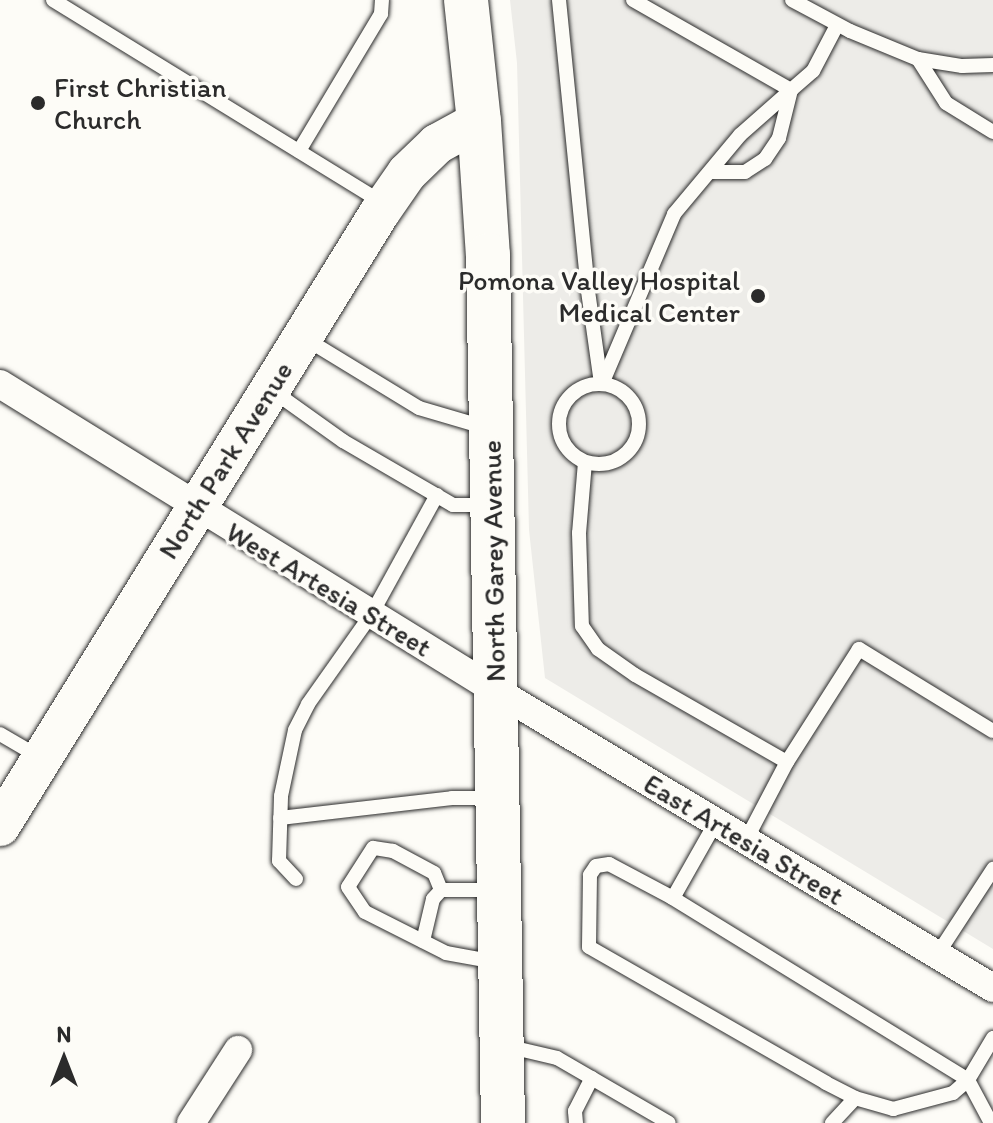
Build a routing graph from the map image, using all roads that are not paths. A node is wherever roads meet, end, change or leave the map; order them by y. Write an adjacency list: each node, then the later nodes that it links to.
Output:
1 (53, 0): 7 (lane)
2 (382, 0): 14 (lane)
3 (466, 0): 12 (main road, North Garey Avenue)
4 (559, 0): 19 (lane)
5 (633, 0): 11 (lane)
6 (792, 0): 8 (lane)
7 (76, 6): 14 (lane)
8 (837, 25): 9 (lane); 11 (lane)
9 (918, 59): 10 (lane); 13 (lane)
10 (993, 65)
11 (791, 90): 15 (lane); 15 (lane)
12 (479, 121): 16 (street, North Park Avenue); 21 (main road, North Garey Avenue)
13 (993, 132)
14 (299, 151): 16 (lane)
15 (710, 172): 19 (lane)
16 (385, 204): 17 (street, North Park Avenue)
17 (301, 337): 20 (street, North Park Avenue); 21 (lane)
18 (0, 384): 25 (street, West Artesia Street)
19 (601, 384): 22 (lane); 22 (lane)
20 (269, 388): 23 (lane); 25 (street, North Park Avenue)
21 (491, 430): 24 (main road, North Garey Avenue)
22 (585, 462): 31 (lane)
23 (437, 495): 24 (lane); 26 (lane)
24 (492, 505): 27 (main road, North Garey Avenue)
25 (195, 507): 26 (street, West Artesia Street); 30 (street, North Park Avenue)
26 (371, 615): 27 (street, West Artesia Street); 33 (lane)
27 (495, 690): 32 (main road, North Garey Avenue); 34 (street, East Artesia Street)
28 (993, 731): 31 (lane)
29 (0, 734): 30 (lane)
30 (41, 758): 35 (street, North Park Avenue)
31 (787, 762): 36 (lane)
32 (497, 798): 33 (lane); 40 (main road, North Garey Avenue)
33 (280, 818): 38 (lane)
34 (716, 822): 36 (street, East Artesia Street); 41 (lane)
35 (0, 826)
36 (746, 840): 43 (street, East Artesia Street)
37 (993, 869): 43 (lane)
38 (296, 879)
39 (441, 890): 40 (lane); 42 (lane); 42 (lane)
40 (499, 890): 44 (main road, North Garey Avenue)
41 (671, 897): 50 (lane); 51 (lane)
42 (423, 941): 44 (lane)
43 (937, 955): 45 (street, East Artesia Street)
44 (500, 963): 47 (main road, North Garey Avenue)
45 (993, 988)
46 (993, 1038): 50 (lane)
47 (501, 1045): 49 (lane); 54 (main road, North Garey Avenue)
48 (238, 1050): 53 (street)
49 (592, 1078): 55 (lane); 56 (lane)
50 (968, 1080): 51 (lane); 52 (lane)
51 (855, 1098): 57 (lane)
52 (992, 1121)
53 (191, 1123)
54 (503, 1123)
55 (576, 1123)
56 (669, 1123)
57 (832, 1123)

